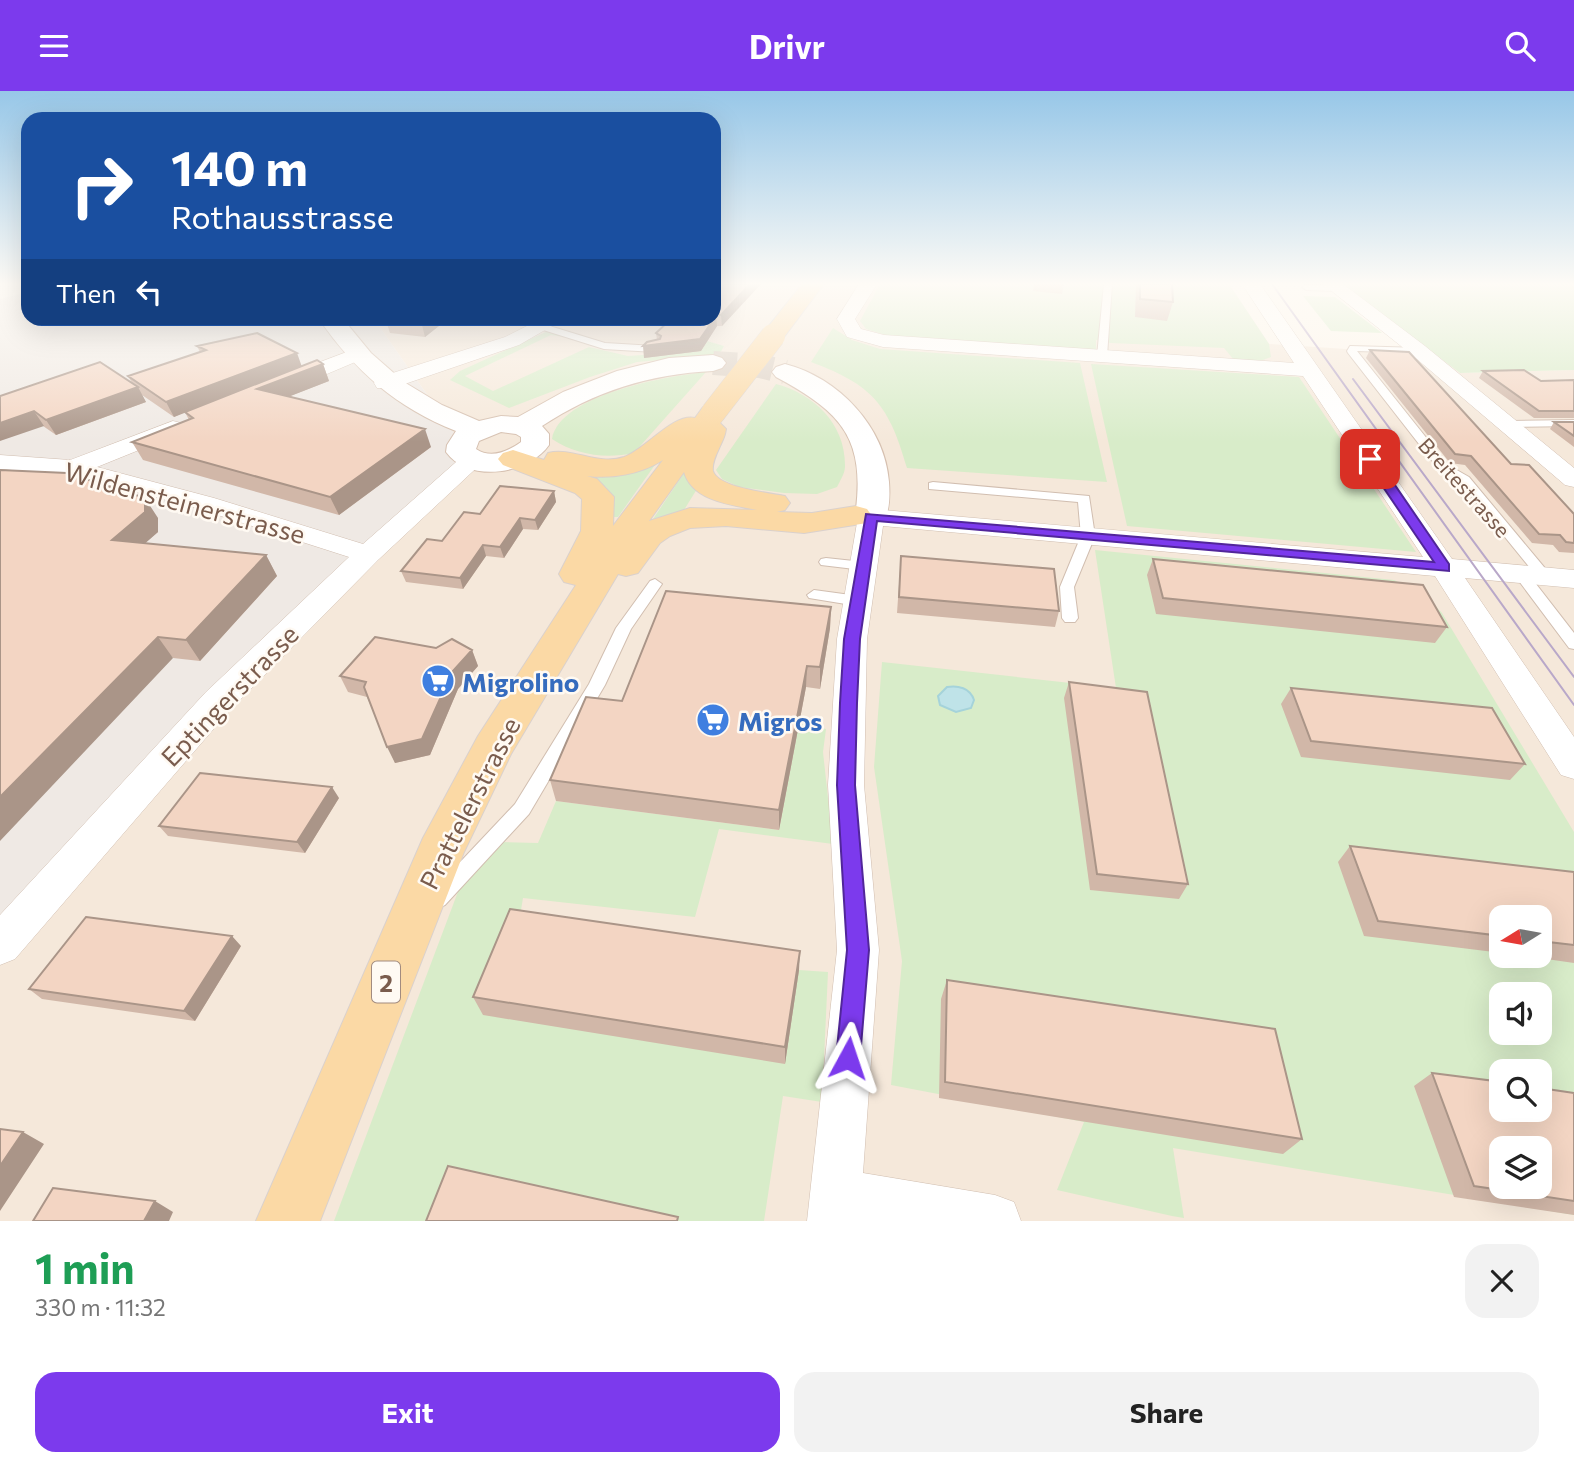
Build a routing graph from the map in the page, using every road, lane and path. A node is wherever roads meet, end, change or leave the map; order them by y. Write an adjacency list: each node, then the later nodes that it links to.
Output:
1 (346, 337): 11 (street)
2 (517, 337): 16 (street)
3 (582, 337): 9 (lane)
4 (772, 337): 18 (main road, Prattelerstrasse / 2, bridge)
5 (864, 337): 12 (street)
6 (1104, 337): 12 (lane)
7 (1288, 337): 14 (street)
8 (1401, 337): 10 (street)
9 (655, 349)
10 (1418, 350): 21 (street); 33 (lane, Breitestrasse)
11 (360, 353): 16 (street); 17 (street)
12 (1102, 356): 14 (street)
13 (713, 362): 22 (street)
14 (1311, 370): 32 (street)
15 (785, 372): 28 (street)
16 (385, 383): 23 (street)
17 (260, 393)
18 (713, 413): 22 (main road); 28 (main road); 40 (main road, Prattelerstrasse / 2)
19 (198, 418): 25 (street)
20 (1574, 423): 21 (lane)
21 (1510, 424): 26 (street)
22 (523, 443): 23 (street); 40 (main road)
23 (476, 445): 30 (street, Eptingerstrasse)
24 (0, 462): 25 (street, Wildensteinerstrasse)
25 (73, 468): 30 (street, Wildensteinerstrasse)
26 (1574, 479)
27 (933, 486): 29 (lane)
28 (863, 516): 29 (street); 35 (street); 40 (main road)
29 (1088, 536): 32 (street); 38 (lane)
30 (368, 554): 43 (street, Eptingerstrasse)
31 (826, 562): 35 (lane)
32 (1444, 568): 33 (street); 41 (street)
33 (1532, 575): 34 (street); 39 (lane)
34 (1574, 579)
35 (860, 583): 37 (lane); 44 (street)
36 (655, 584): 42 (lane)
37 (814, 595)
38 (1070, 618)
39 (1574, 644)
40 (493, 748): 42 (main road, Prattelerstrasse / 2)
41 (1574, 765)
42 (407, 931): 45 (main road, Prattelerstrasse / 2)
43 (5, 932)
44 (834, 1207): 46 (street)
45 (288, 1221)
46 (995, 1221)

